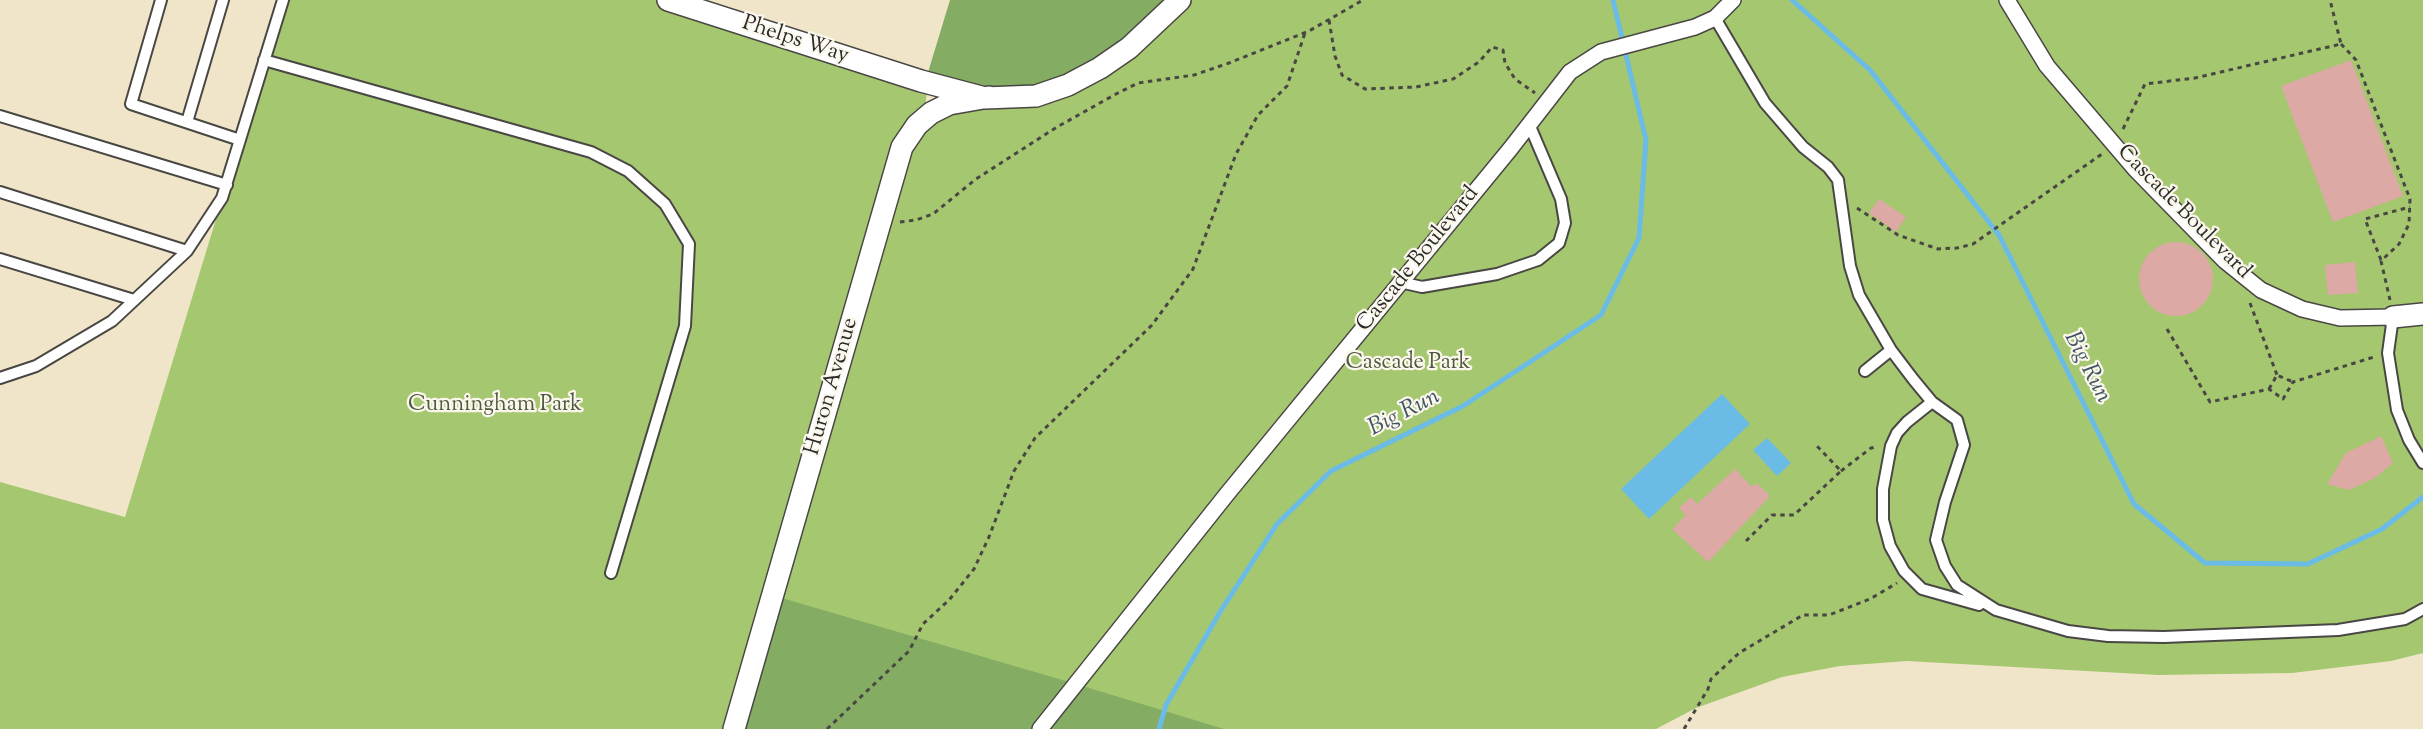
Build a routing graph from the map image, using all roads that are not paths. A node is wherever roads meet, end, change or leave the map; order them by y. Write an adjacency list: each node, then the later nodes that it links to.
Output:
1 (161, 0): 13 (lane)
2 (223, 0): 13 (lane)
3 (283, 0): 9 (lane)
4 (668, 0): 10 (street, Phelps Way)
5 (1180, 0): 11 (street, Huron Avenue)
6 (2007, 0): 24 (street, Cascade Boulevard)
7 (1732, 1): 8 (street, Cascade Boulevard)
8 (1715, 18): 14 (street, Cascade Boulevard); 25 (lane)
9 (264, 60): 16 (lane); 30 (lane)
10 (920, 81): 11 (street, Huron Avenue); 15 (street)
11 (989, 97): 15 (street, Huron Avenue)
12 (0, 116): 17 (lane)
13 (187, 122): 16 (lane)
14 (1529, 124): 21 (street, Cascade Boulevard); 21 (lane)
15 (917, 125): 33 (street, Huron Avenue)
16 (240, 140): 17 (lane)
17 (227, 185): 19 (lane)
18 (0, 192): 19 (lane)
19 (188, 251): 22 (lane)
20 (0, 259): 22 (lane)
21 (1400, 282): 34 (street, Cascade Boulevard)
22 (134, 300): 27 (lane)
23 (2423, 314): 24 (street, Cascade Boulevard)
24 (2393, 317): 29 (lane)
25 (1891, 350): 26 (lane); 28 (lane)
26 (1864, 371)
27 (0, 378)
28 (1932, 402): 32 (lane); 32 (lane)
29 (2423, 463)
30 (611, 573)
31 (2423, 609): 32 (lane)
32 (1996, 610)
33 (734, 729)
34 (1040, 729)

